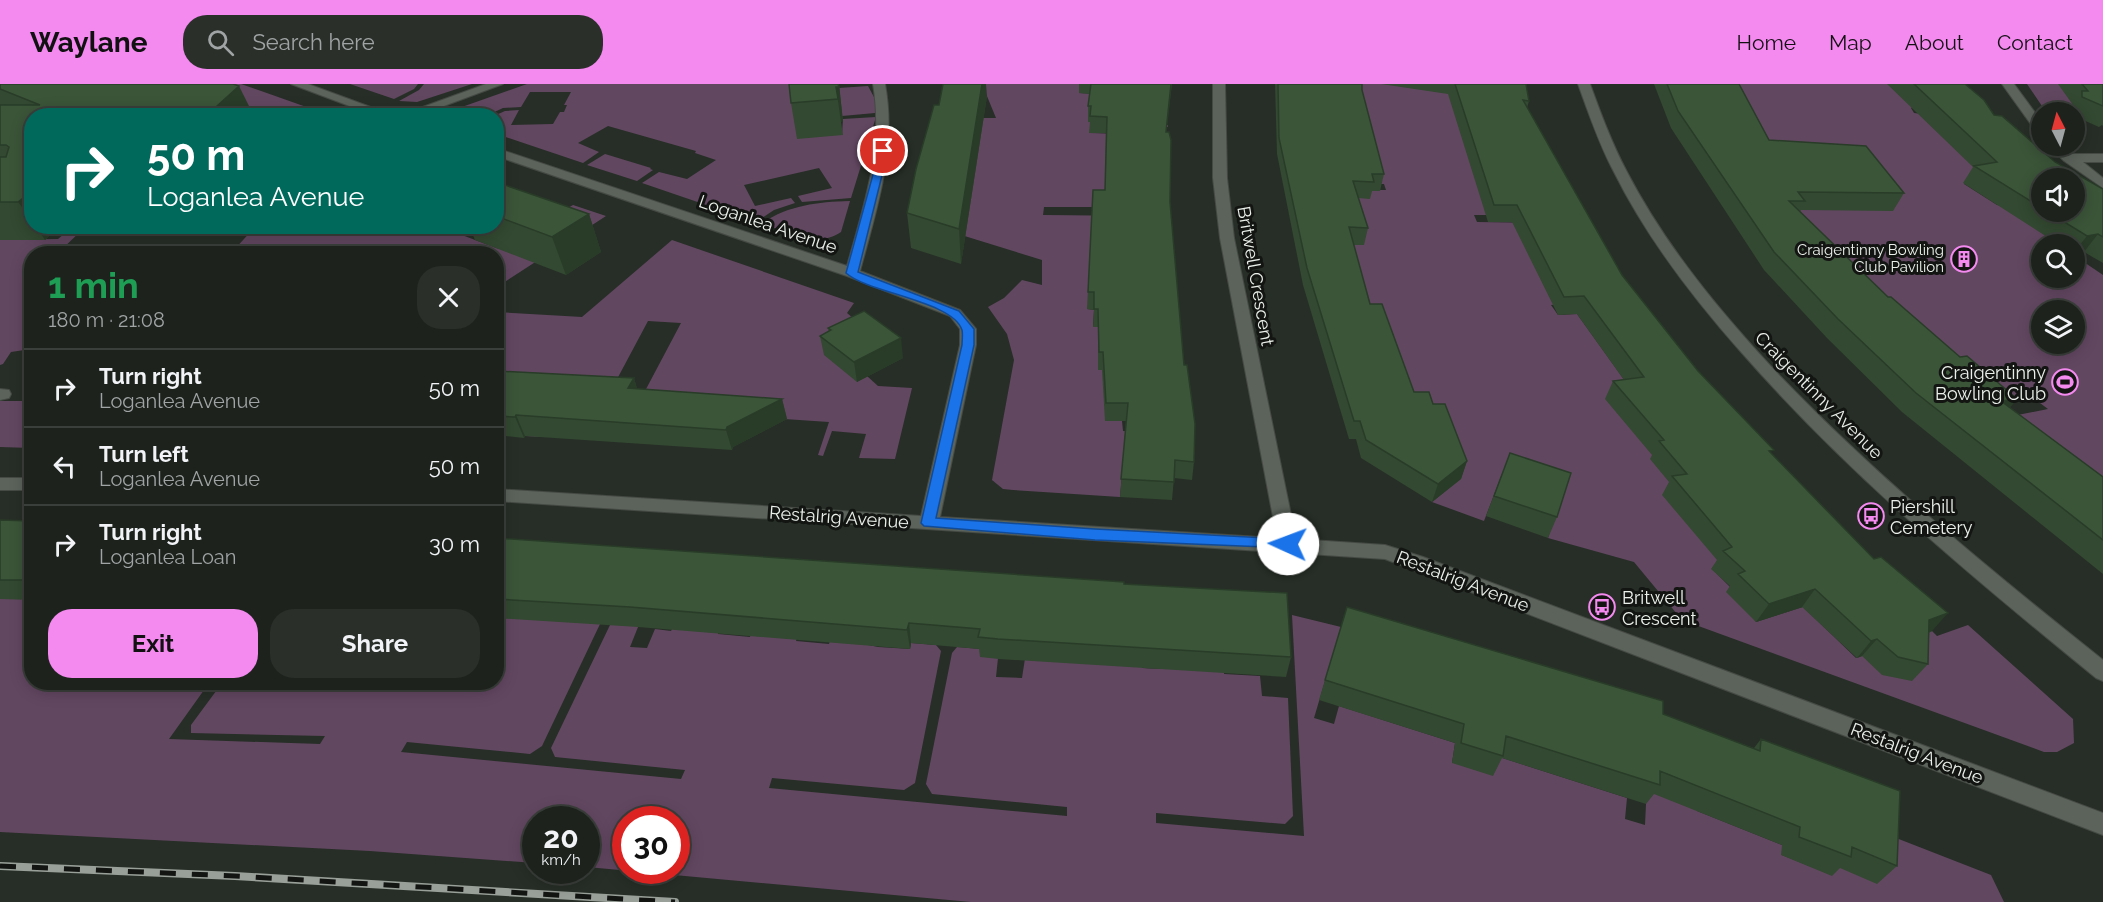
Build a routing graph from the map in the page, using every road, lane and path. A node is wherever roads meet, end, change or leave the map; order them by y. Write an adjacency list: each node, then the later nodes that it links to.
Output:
1 (297, 84): 7 (street)
2 (497, 84): 8 (street)
3 (879, 84): 15 (street)
4 (1219, 84): 20 (street, Britwell Crescent)
5 (1584, 84): 21 (street, Craigentinny Avenue)
6 (2008, 84): 9 (street)
7 (366, 108)
8 (427, 108)
9 (2031, 116)
10 (504, 155): 15 (street, Loganlea Avenue)
11 (2067, 156): 12 (street)
12 (2069, 158): 13 (street); 14 (street)
13 (2103, 158)
14 (2103, 184)
15 (852, 273): 19 (street, Loganlea Avenue)
16 (0, 484): 17 (street)
17 (24, 484)
18 (504, 496): 19 (street, Restalrig Avenue)
19 (928, 523): 20 (street, Restalrig Avenue)
20 (1288, 544): 22 (street, Restalrig Avenue)
21 (2103, 672)
22 (2103, 824)

